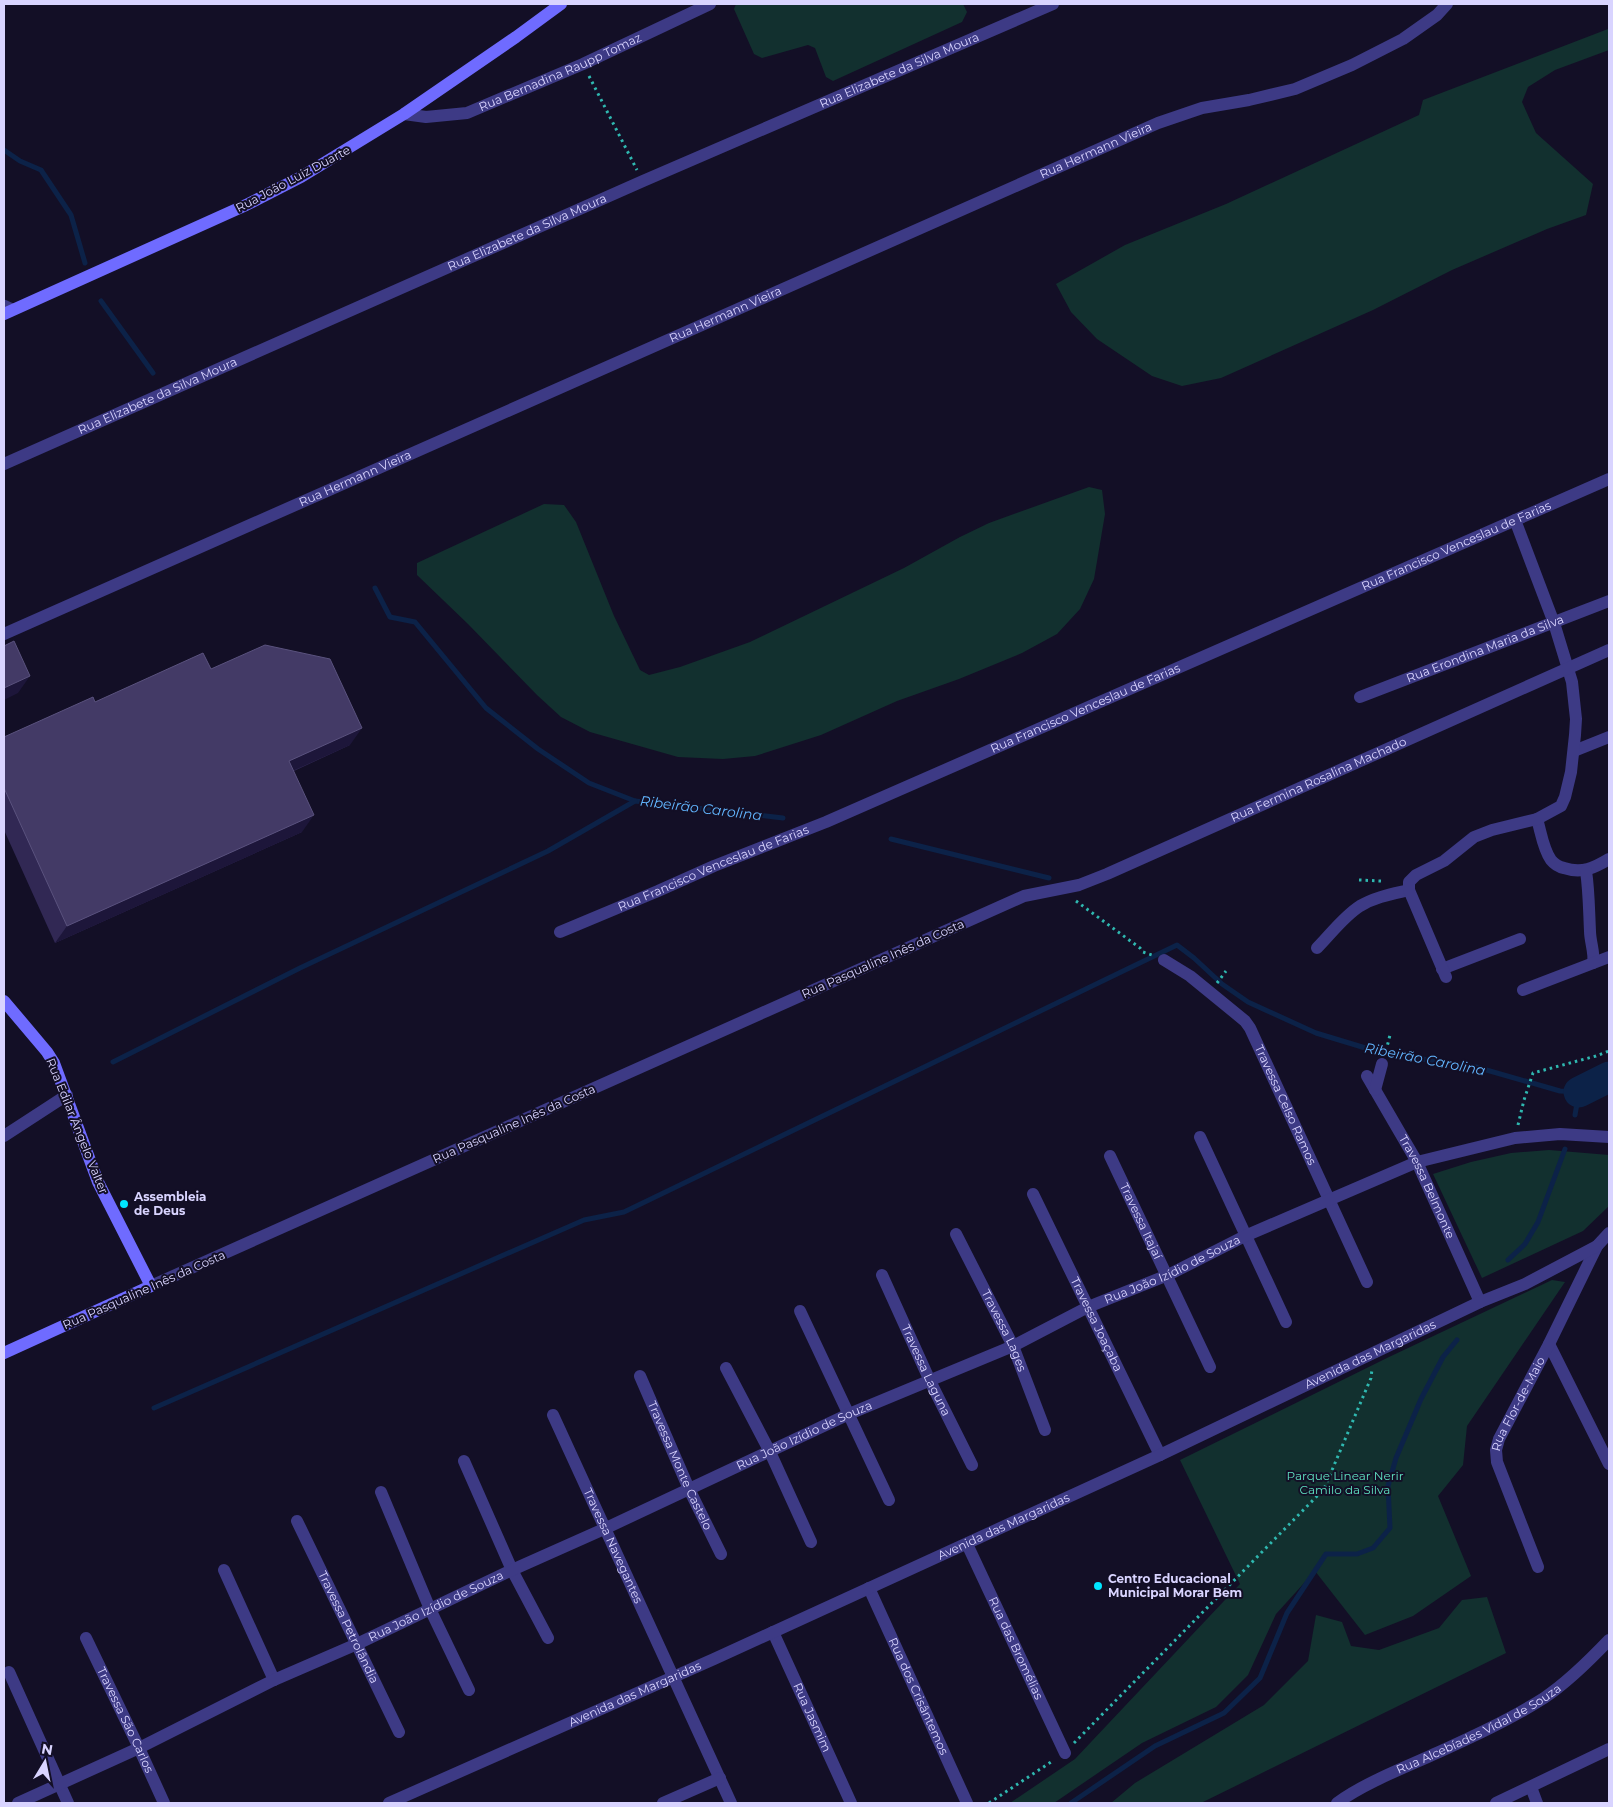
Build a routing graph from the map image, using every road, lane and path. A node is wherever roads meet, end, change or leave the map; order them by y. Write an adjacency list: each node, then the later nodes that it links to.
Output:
1 (561, 4): 6 (main road, Rua João Luiz Duarte)
2 (710, 4): 5 (street, Rua Bernadina Raupp Tomaz)
3 (1053, 4): 7 (street, Rua Elizabete da Silva Moura)
4 (1447, 4): 14 (street, Rua Hermann Vieira)
5 (583, 64): 6 (street, Rua Bernadina Raupp Tomaz); 7 (path)
6 (404, 114): 8 (main road, Rua João Luiz Duarte)
7 (643, 182): 9 (street, Rua Elizabete da Silva Moura)
8 (8, 309)
9 (4, 464)
10 (1609, 480): 11 (street, Rua Francisco Venceslau de Farias)
11 (1515, 520): 13 (street); 26 (street, Rua Francisco Venceslau de Farias)
12 (1609, 601): 13 (street, Rua Erondina Maria da Silva)
13 (1554, 623): 16 (street); 17 (street, Rua Erondina Maria da Silva)
14 (4, 634)
15 (1609, 650): 16 (street, Rua Fermina Rosalina Machado)
16 (1568, 669): 19 (street); 23 (street, Rua Fermina Rosalina Machado)
17 (1360, 698)
18 (1609, 737): 19 (street)
19 (1574, 751): 20 (street)
20 (1537, 818): 22 (street); 24 (street)
21 (1609, 859): 22 (street)
22 (1586, 871): 32 (street)
23 (1061, 890): 25 (street, Rua Fermina Rosalina Machado); 29 (path)
24 (1409, 890): 27 (street); 28 (street)
25 (1024, 896): 57 (street, Rua Pasqualine Inês da Costa)
26 (560, 932)
27 (1520, 939)
28 (1317, 948)
29 (1143, 952)
30 (1609, 957): 32 (street)
31 (1164, 960): 49 (street, Travessa Celso Ramos)
32 (1593, 963): 35 (street)
33 (1226, 971): 34 (path)
34 (1216, 985)
35 (1523, 990)
36 (4, 1001): 41 (main road, Rua Edilar Ângelo Valter)
37 (1609, 1051): 45 (path)
38 (1382, 1064): 40 (street)
39 (1367, 1076): 40 (street, Travessa Belmonte)
40 (1375, 1090): 47 (street, Travessa Belmonte)
41 (67, 1095): 42 (street); 57 (main road, Rua Edilar Ângelo Valter)
42 (4, 1136)
43 (1200, 1137): 52 (street)
44 (1609, 1137): 45 (street, Rua João Izídio de Souza)
45 (1515, 1138): 47 (street, Rua João Izídio de Souza)
46 (1110, 1156): 55 (street, Travessa Itajaí)
47 (1417, 1162): 49 (street, Rua João Izídio de Souza); 58 (street, Travessa Belmonte)
48 (1033, 1194): 59 (street, Travessa Joaçaba)
49 (1329, 1199): 52 (street, Rua João Izídio de Souza); 56 (street, Travessa Celso Ramos)
50 (1609, 1233): 53 (street, Avenida das Margaridas)
51 (956, 1234): 63 (street, Travessa Lages)
52 (1245, 1236): 55 (street, Rua João Izídio de Souza); 61 (street)
53 (1597, 1246): 58 (street, Avenida das Margaridas); 62 (street, Rua Flor-de-Maio)
54 (882, 1274): 69 (street, Travessa Laguna)
55 (1168, 1275): 59 (street, Rua João Izídio de Souza); 66 (street, Travessa Itajaí)
56 (1367, 1282)
57 (151, 1286): 64 (main road, Rua Pasqualine Inês da Costa)
58 (1480, 1302): 65 (street, Avenida das Margaridas)
59 (1088, 1308): 63 (street, Rua João Izídio de Souza); 74 (street, Travessa Joaçaba)
60 (800, 1311): 70 (street)
61 (1286, 1322)
62 (1549, 1344): 76 (street); 86 (street, Rua Flor-de-Maio)
63 (1013, 1346): 69 (street, Rua João Izídio de Souza); 72 (street, Travessa Lages)
64 (4, 1353)
65 (1373, 1353): 74 (street, Avenida das Margaridas); 103 (path)
66 (1210, 1367)
67 (726, 1368): 73 (street)
68 (640, 1376): 78 (street, Travessa Monte Castelo)
69 (930, 1381): 70 (street, Rua João Izídio de Souza); 77 (street, Travessa Laguna)
70 (849, 1414): 73 (street, Rua João Izídio de Souza); 80 (street)
71 (553, 1415): 82 (street, Travessa Navegantes)
72 (1045, 1430)
73 (770, 1452): 78 (street, Rua João Izídio de Souza); 83 (street)
74 (1160, 1456): 84 (street, Avenida das Margaridas)
75 (464, 1461): 88 (street)
76 (1609, 1464)
77 (972, 1465)
78 (689, 1489): 82 (street, Rua João Izídio de Souza); 85 (street, Travessa Monte Castelo)
79 (381, 1492): 90 (street)
80 (889, 1500)
81 (297, 1521): 95 (street, Travessa Petrolândia)
82 (604, 1530): 88 (street, Rua João Izídio de Souza); 97 (street, Travessa Navegantes)
83 (811, 1542)
84 (967, 1544): 89 (street, Avenida das Margaridas); 103 (street, Rua das Bromélias)
85 (721, 1554)
86 (1538, 1567)
87 (224, 1570): 98 (street)
88 (512, 1570): 90 (street, Rua João Izídio de Souza); 93 (street)
89 (868, 1588): 91 (street, Avenida das Margaridas); 114 (street, Rua dos Crisântemos)
90 (430, 1609): 95 (street, Rua João Izídio de Souza); 99 (street)
91 (773, 1632): 97 (street, Avenida das Margaridas); 113 (street, Rua Jasmim)
92 (86, 1638): 101 (street, Travessa São Carlos)
93 (548, 1638)
94 (1609, 1640): 116 (street, Rua Alcebíades Vidal de Souza)
95 (357, 1644): 98 (street, Rua João Izídio de Souza); 100 (street, Travessa Petrolândia)
96 (9, 1672): 105 (street)
97 (673, 1678): 104 (street, Travessa Navegantes); 110 (street, Avenida das Margaridas)
98 (274, 1680): 101 (street, Rua João Izídio de Souza)
99 (469, 1690)
100 (399, 1732)
101 (140, 1748): 105 (street, Rua João Izídio de Souza); 109 (street, Travessa São Carlos)
102 (1609, 1749): 106 (street)
103 (1065, 1753): 115 (path)
104 (720, 1778): 111 (street); 112 (street, Travessa Navegantes)
105 (60, 1784): 107 (street, Rua João Izídio de Souza); 108 (street)
106 (1531, 1787): 117 (street); 118 (street)
107 (18, 1803)
108 (68, 1803)
109 (164, 1803)
110 (389, 1803)
111 (663, 1803)
112 (731, 1803)
113 (851, 1803)
114 (967, 1803)
115 (989, 1803)
116 (1337, 1803)
117 (1496, 1803)
118 (1537, 1803)

